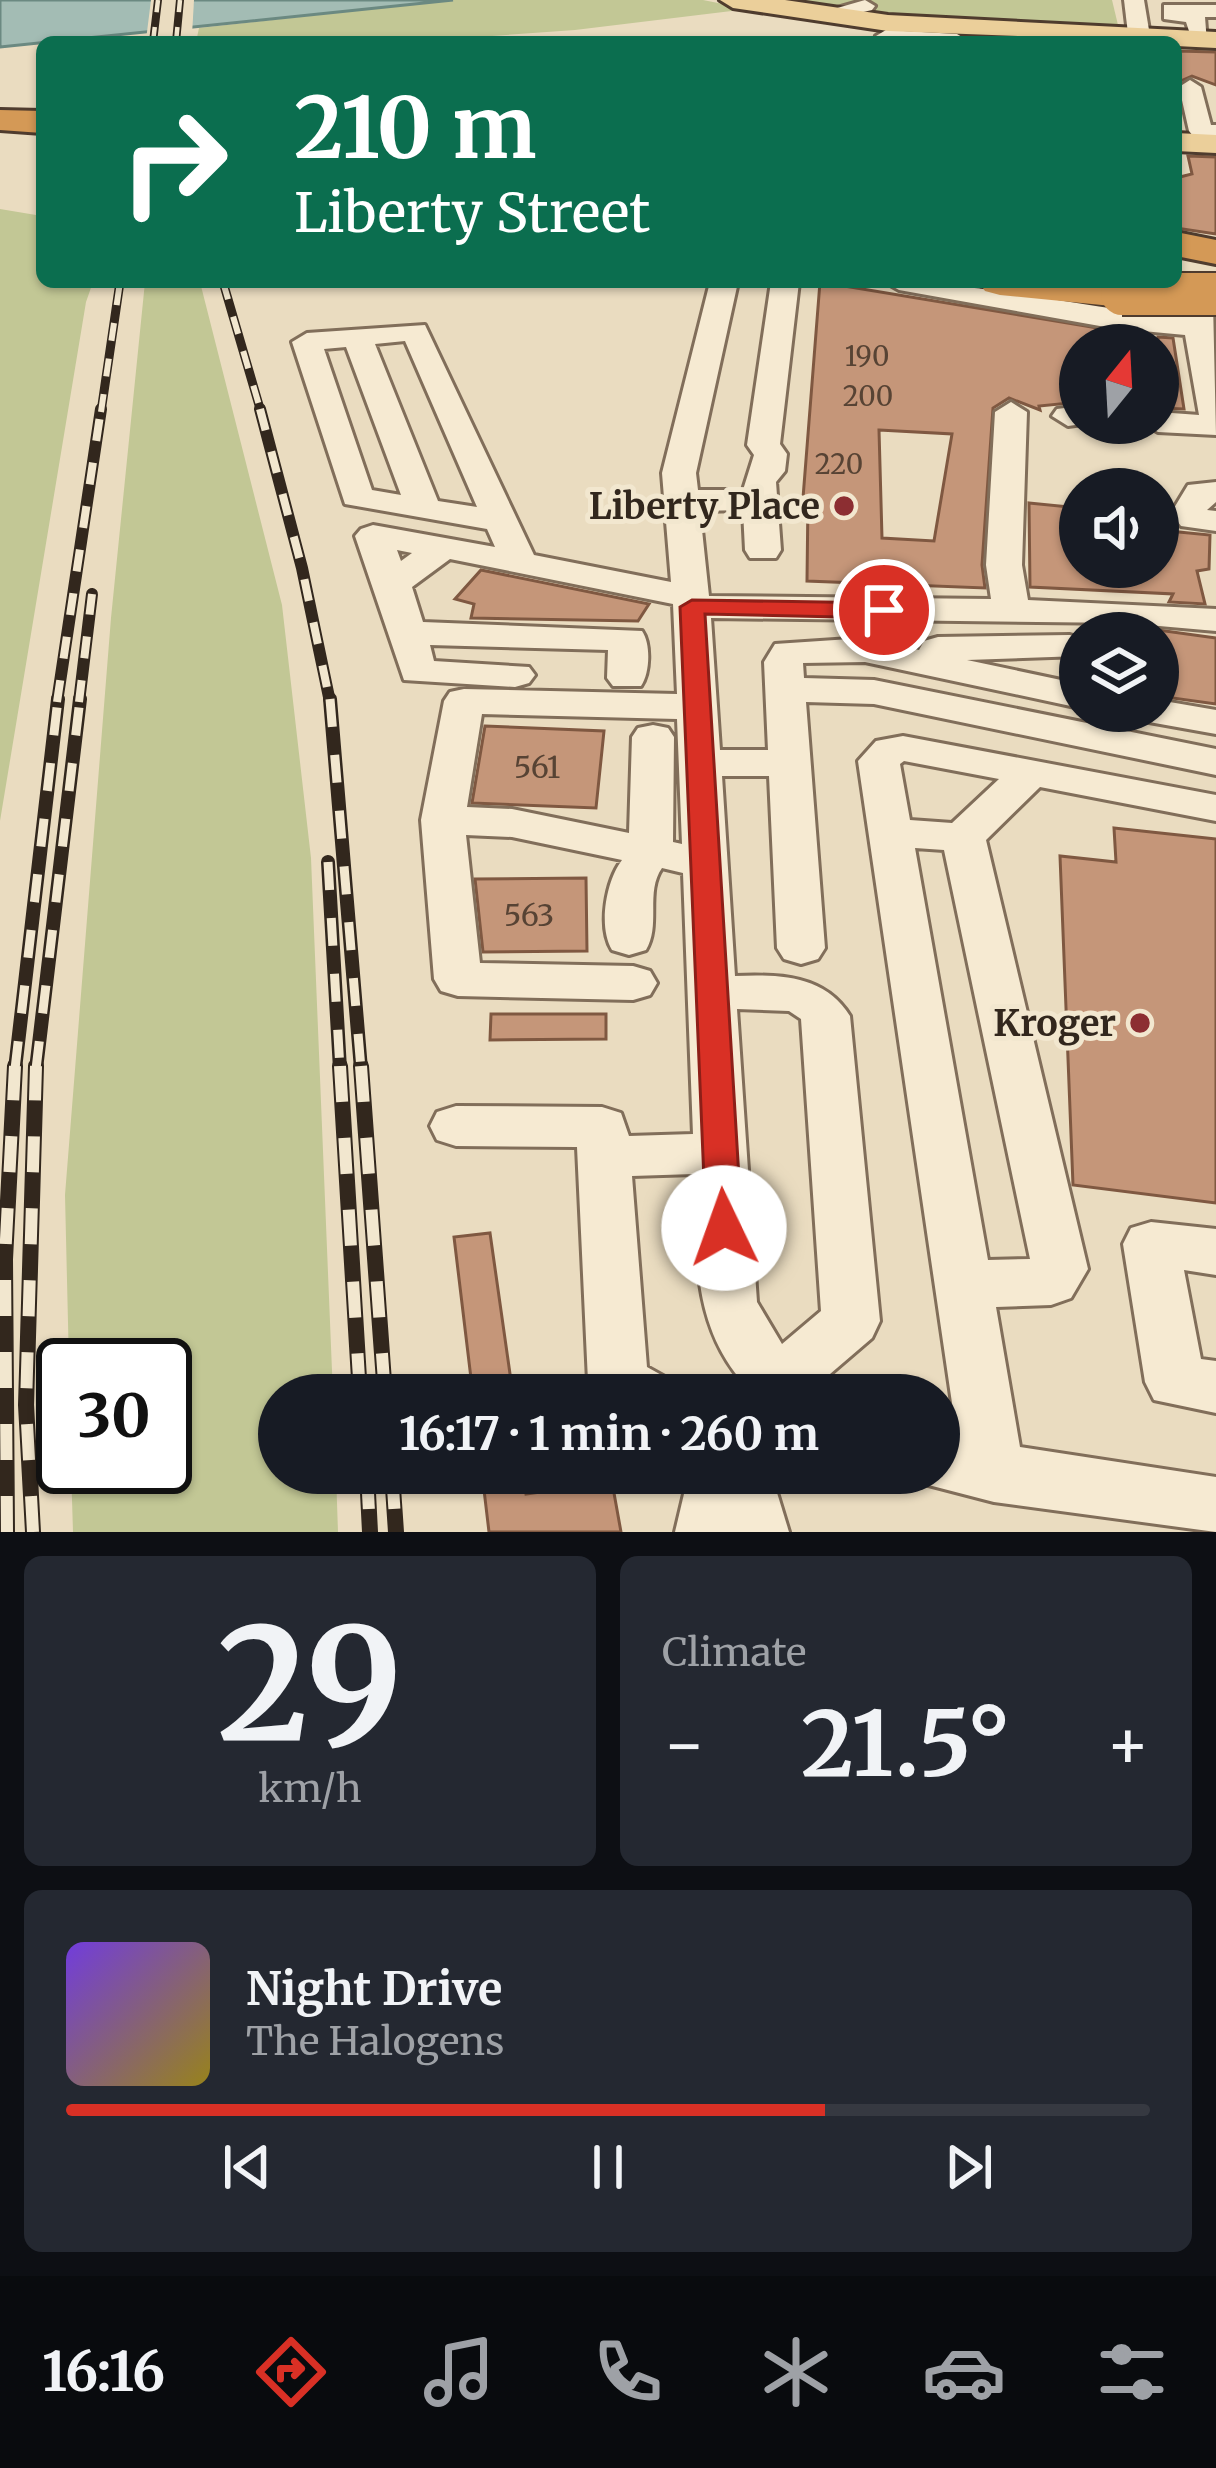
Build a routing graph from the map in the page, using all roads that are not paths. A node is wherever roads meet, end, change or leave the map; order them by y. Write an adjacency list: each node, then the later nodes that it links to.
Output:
1 (1134, 0): 9 (street)
2 (738, 1): 5 (main road)
3 (866, 6): 5 (street)
4 (1164, 8): 10 (street)
5 (823, 16): 6 (main road)
6 (886, 34): 7 (main road)
7 (967, 36): 8 (main road)
8 (1011, 36)
9 (1140, 36)
10 (1199, 37): 11 (street); 12 (street)
11 (1216, 89)
12 (1216, 132)
13 (1182, 142): 14 (main road)
14 (1216, 144)
15 (1182, 245): 16 (highway)
16 (1216, 252)
17 (1182, 259): 18 (highway)
18 (1216, 264)
19 (723, 288): 25 (street)
20 (784, 288): 26 (street)
21 (933, 288): 23 (street)
22 (1061, 288): 23 (highway, bridge)
23 (1206, 310): 27 (street)
24 (357, 337): 33 (street); 33 (street); 34 (street)
25 (702, 381): 26 (street); 32 (street)
26 (771, 386): 31 (street)
27 (1214, 398): 29 (street)
28 (1011, 412): 39 (street)
29 (1179, 413)
30 (1216, 491): 35 (street)
31 (760, 500): 32 (street); 36 (street)
32 (680, 501): 38 (street)
33 (424, 510): 34 (street)
34 (499, 520): 37 (street)
35 (1216, 521)
36 (764, 550)
37 (520, 562): 38 (street); 47 (street)
38 (692, 602): 39 (street); 47 (street)
39 (1012, 612): 42 (street)
40 (1216, 620): 41 (street)
41 (1179, 622)
42 (1059, 626)
43 (1059, 630): 44 (street)
44 (865, 650): 45 (street); 46 (street)
45 (785, 690): 48 (street); 55 (street)
46 (1059, 692)
47 (697, 694): 54 (street); 58 (street)
48 (1059, 713)
49 (1216, 722): 50 (street)
50 (1179, 724)
51 (1171, 732): 53 (street)
52 (653, 737): 61 (street)
53 (1216, 762)
54 (701, 763): 55 (street); 62 (street)
55 (789, 763): 64 (street)
56 (1030, 773): 57 (street); 59 (street); 60 (street)
57 (1216, 808)
58 (442, 820): 61 (street); 65 (street)
59 (887, 833): 60 (street); 71 (street)
60 (963, 837): 71 (street)
61 (651, 852): 62 (street); 63 (street)
62 (705, 863): 66 (street)
63 (629, 938)
64 (800, 948)
65 (633, 983)
66 (712, 993): 68 (street); 74 (street)
67 (456, 1126): 69 (street)
68 (720, 1154): 69 (street); 73 (street)
69 (604, 1157): 72 (street)
70 (1216, 1252): 75 (street)
71 (962, 1284): 76 (street)
72 (618, 1374)
73 (766, 1374)
74 (793, 1374)
75 (1216, 1388)
76 (966, 1468): 79 (street)
77 (716, 1494): 80 (street)
78 (746, 1494): 81 (street)
79 (1216, 1506)
80 (707, 1532)
81 (758, 1532)

